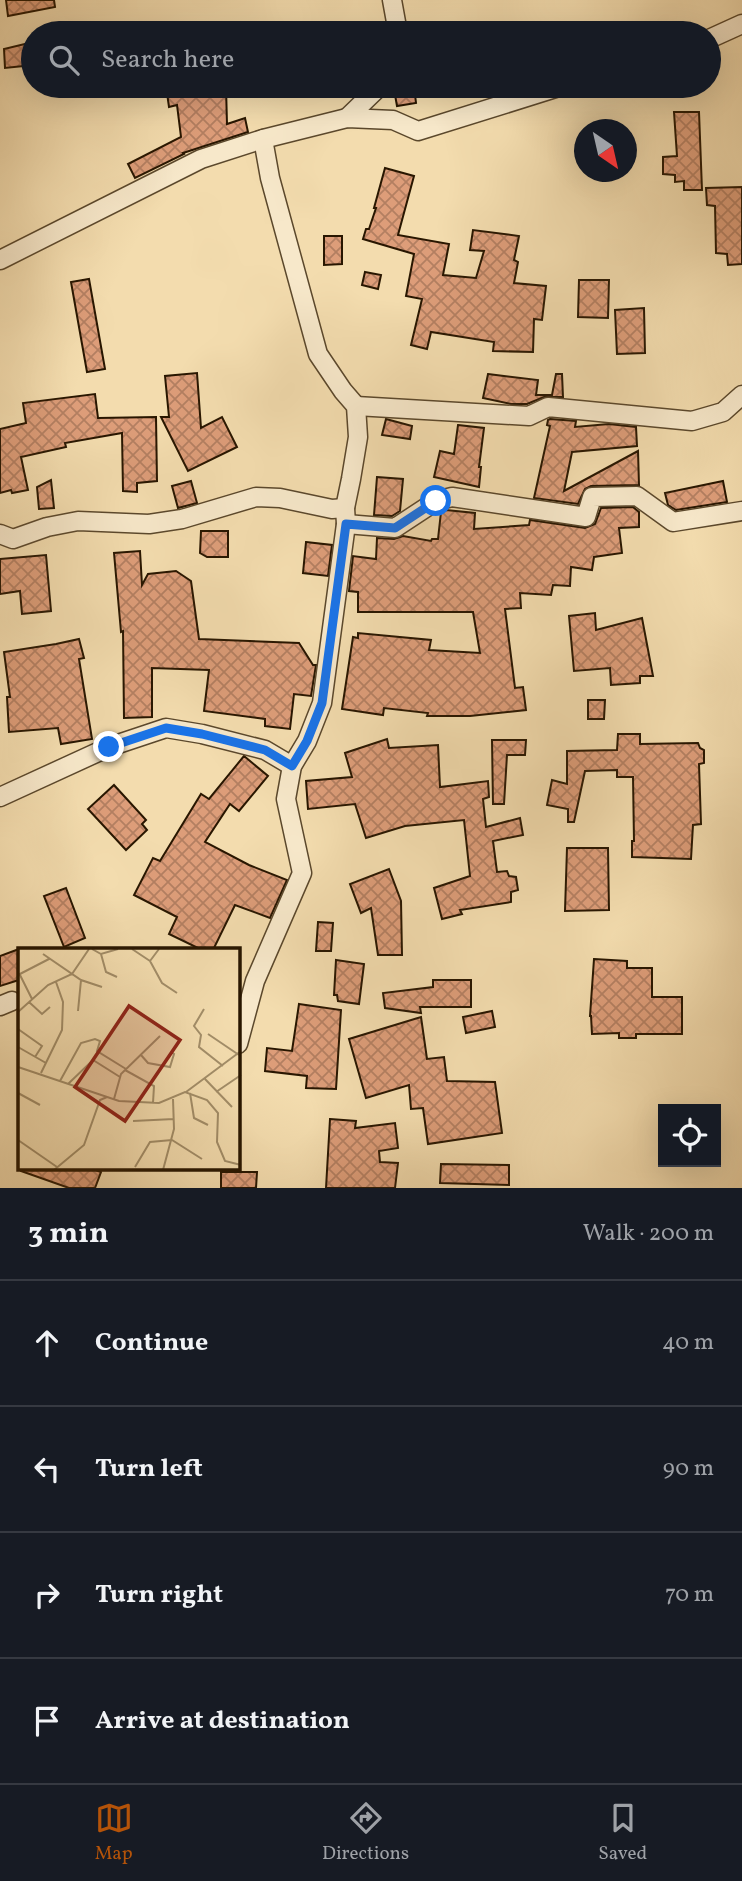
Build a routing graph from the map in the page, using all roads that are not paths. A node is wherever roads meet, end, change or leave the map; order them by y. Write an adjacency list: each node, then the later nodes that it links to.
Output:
1 (392, 0): 2 (street)
2 (396, 21)
3 (742, 24): 4 (street)
4 (721, 34)
5 (368, 98): 7 (street)
6 (524, 98): 7 (street)
7 (347, 118): 8 (street)
8 (263, 139): 9 (street); 11 (street)
9 (0, 260)
10 (742, 395): 11 (street)
11 (356, 406): 13 (street)
12 (742, 511): 13 (street)
13 (345, 516): 14 (street); 15 (street)
14 (1, 530)
15 (292, 766): 16 (street); 17 (street)
16 (0, 797)
17 (240, 1037)

